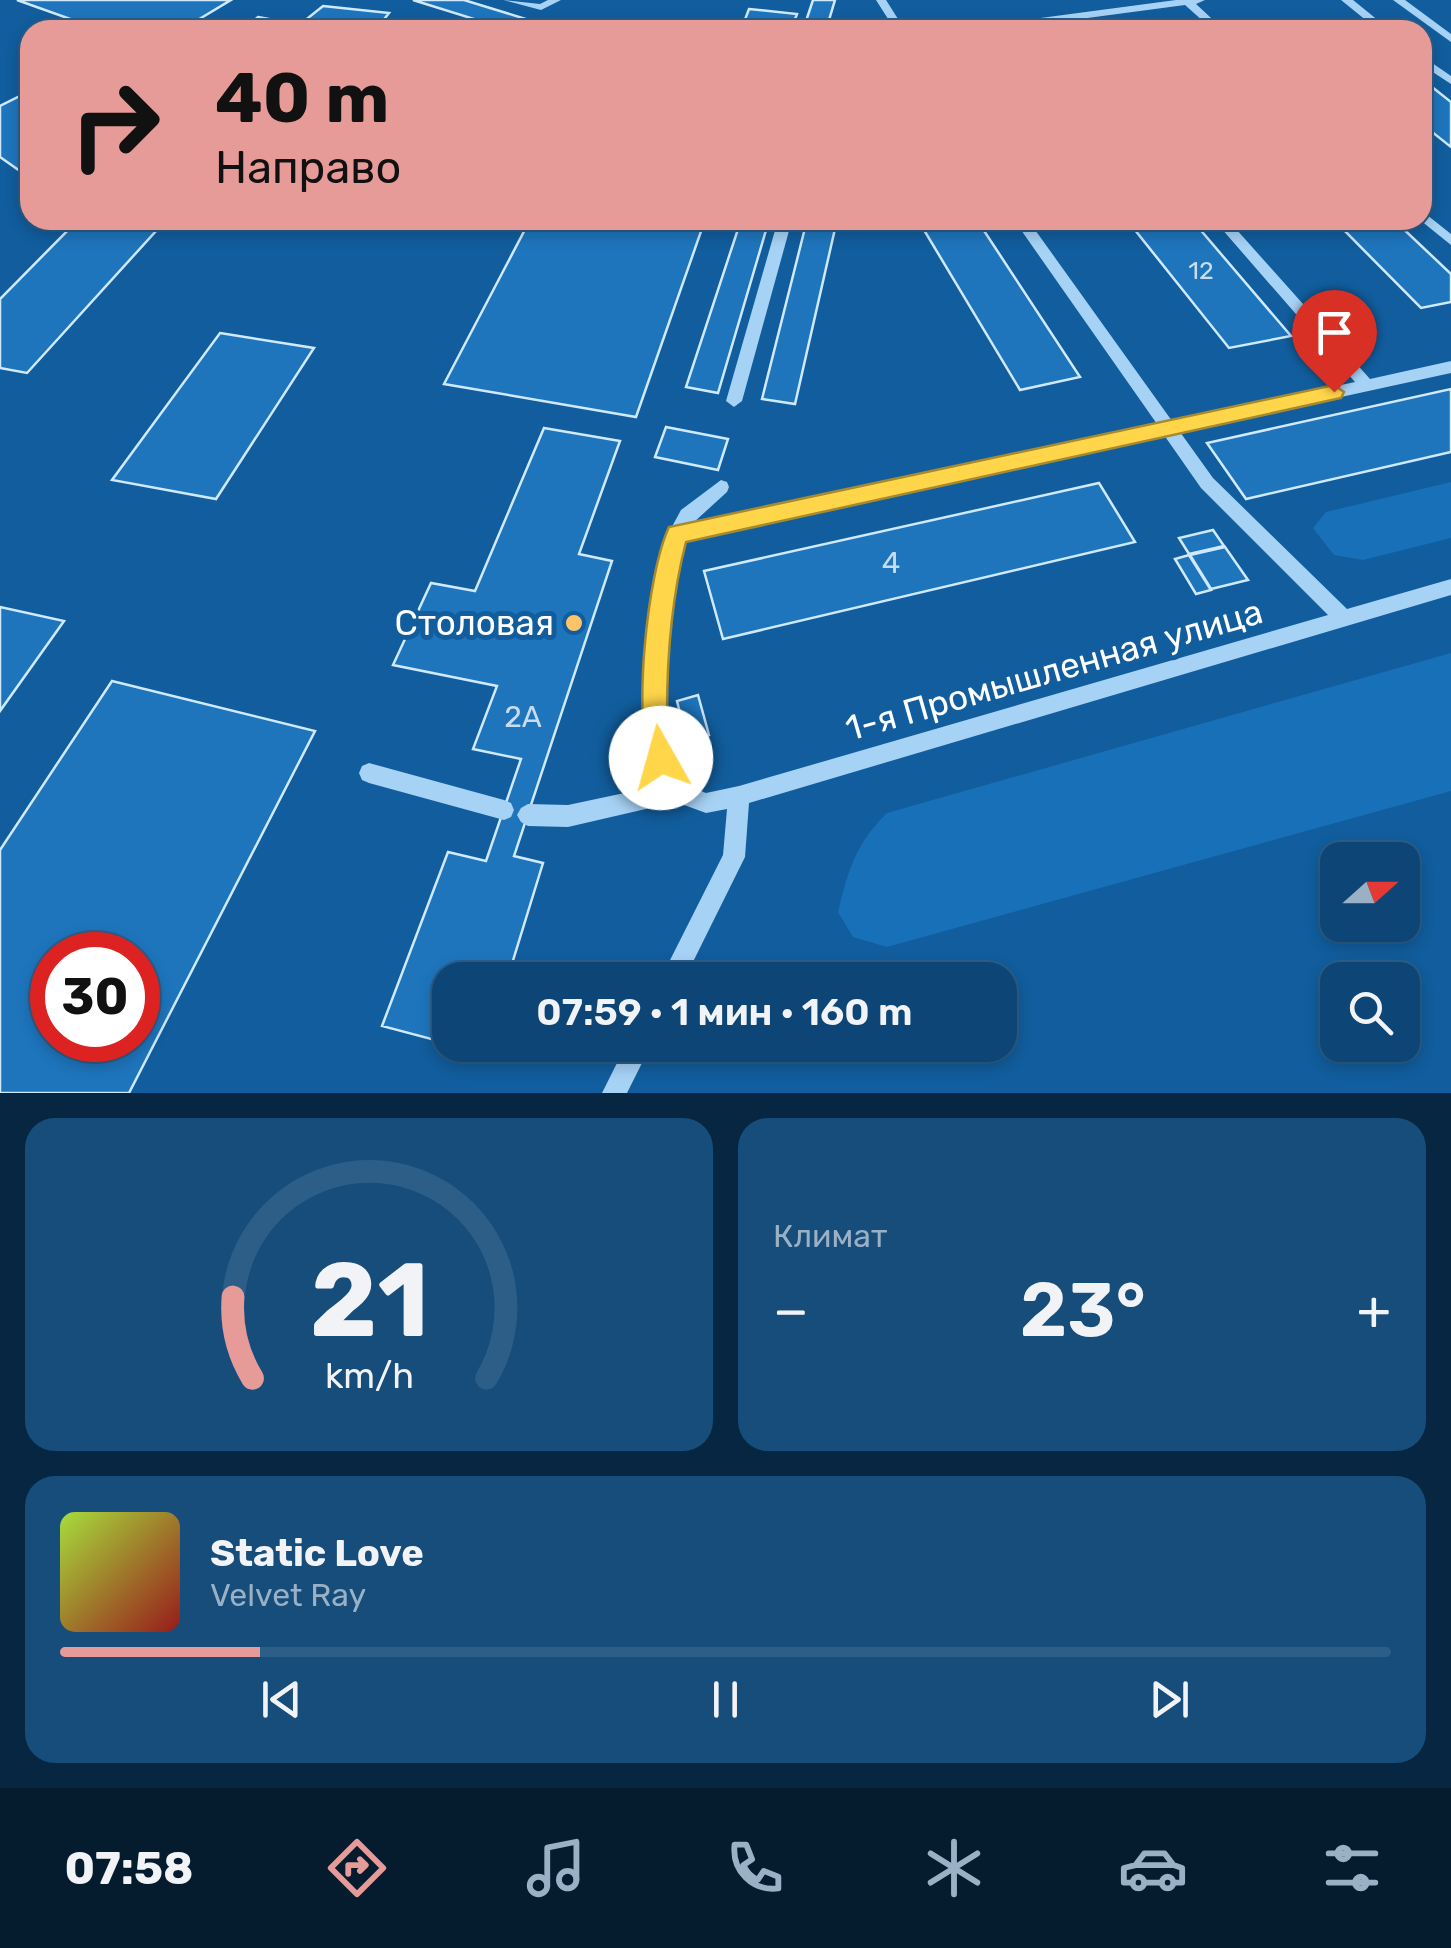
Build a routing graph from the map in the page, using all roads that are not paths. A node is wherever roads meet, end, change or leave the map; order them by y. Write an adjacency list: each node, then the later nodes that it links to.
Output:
1 (508, 0): 2 (street)
2 (556, 0)
3 (1346, 0): 8 (street)
4 (1398, 0): 9 (street)
5 (1194, 1): 6 (street); 7 (street)
6 (1078, 20)
7 (1210, 20)
8 (1372, 20)
9 (1425, 20)
10 (1432, 225): 14 (street)
11 (781, 230): 17 (street)
12 (1028, 230): 18 (street)
13 (1230, 230): 16 (street)
14 (1451, 241)
15 (1451, 367): 16 (street)
16 (1367, 385): 18 (street)
17 (734, 402)
18 (1168, 428): 20 (street); 22 (street)
19 (720, 486): 20 (street)
20 (677, 534): 24 (street)
21 (1451, 588): 22 (street, 1-я Промышленная улица)
22 (1344, 619): 25 (street, 1-я Промышленная улица)
23 (369, 773): 26 (street)
24 (676, 792): 25 (street, 1-я Промышленная улица); 27 (street)
25 (739, 796): 28 (street)
26 (504, 810)
27 (528, 815)
28 (681, 962)
29 (630, 1062): 30 (street)
30 (614, 1093)

